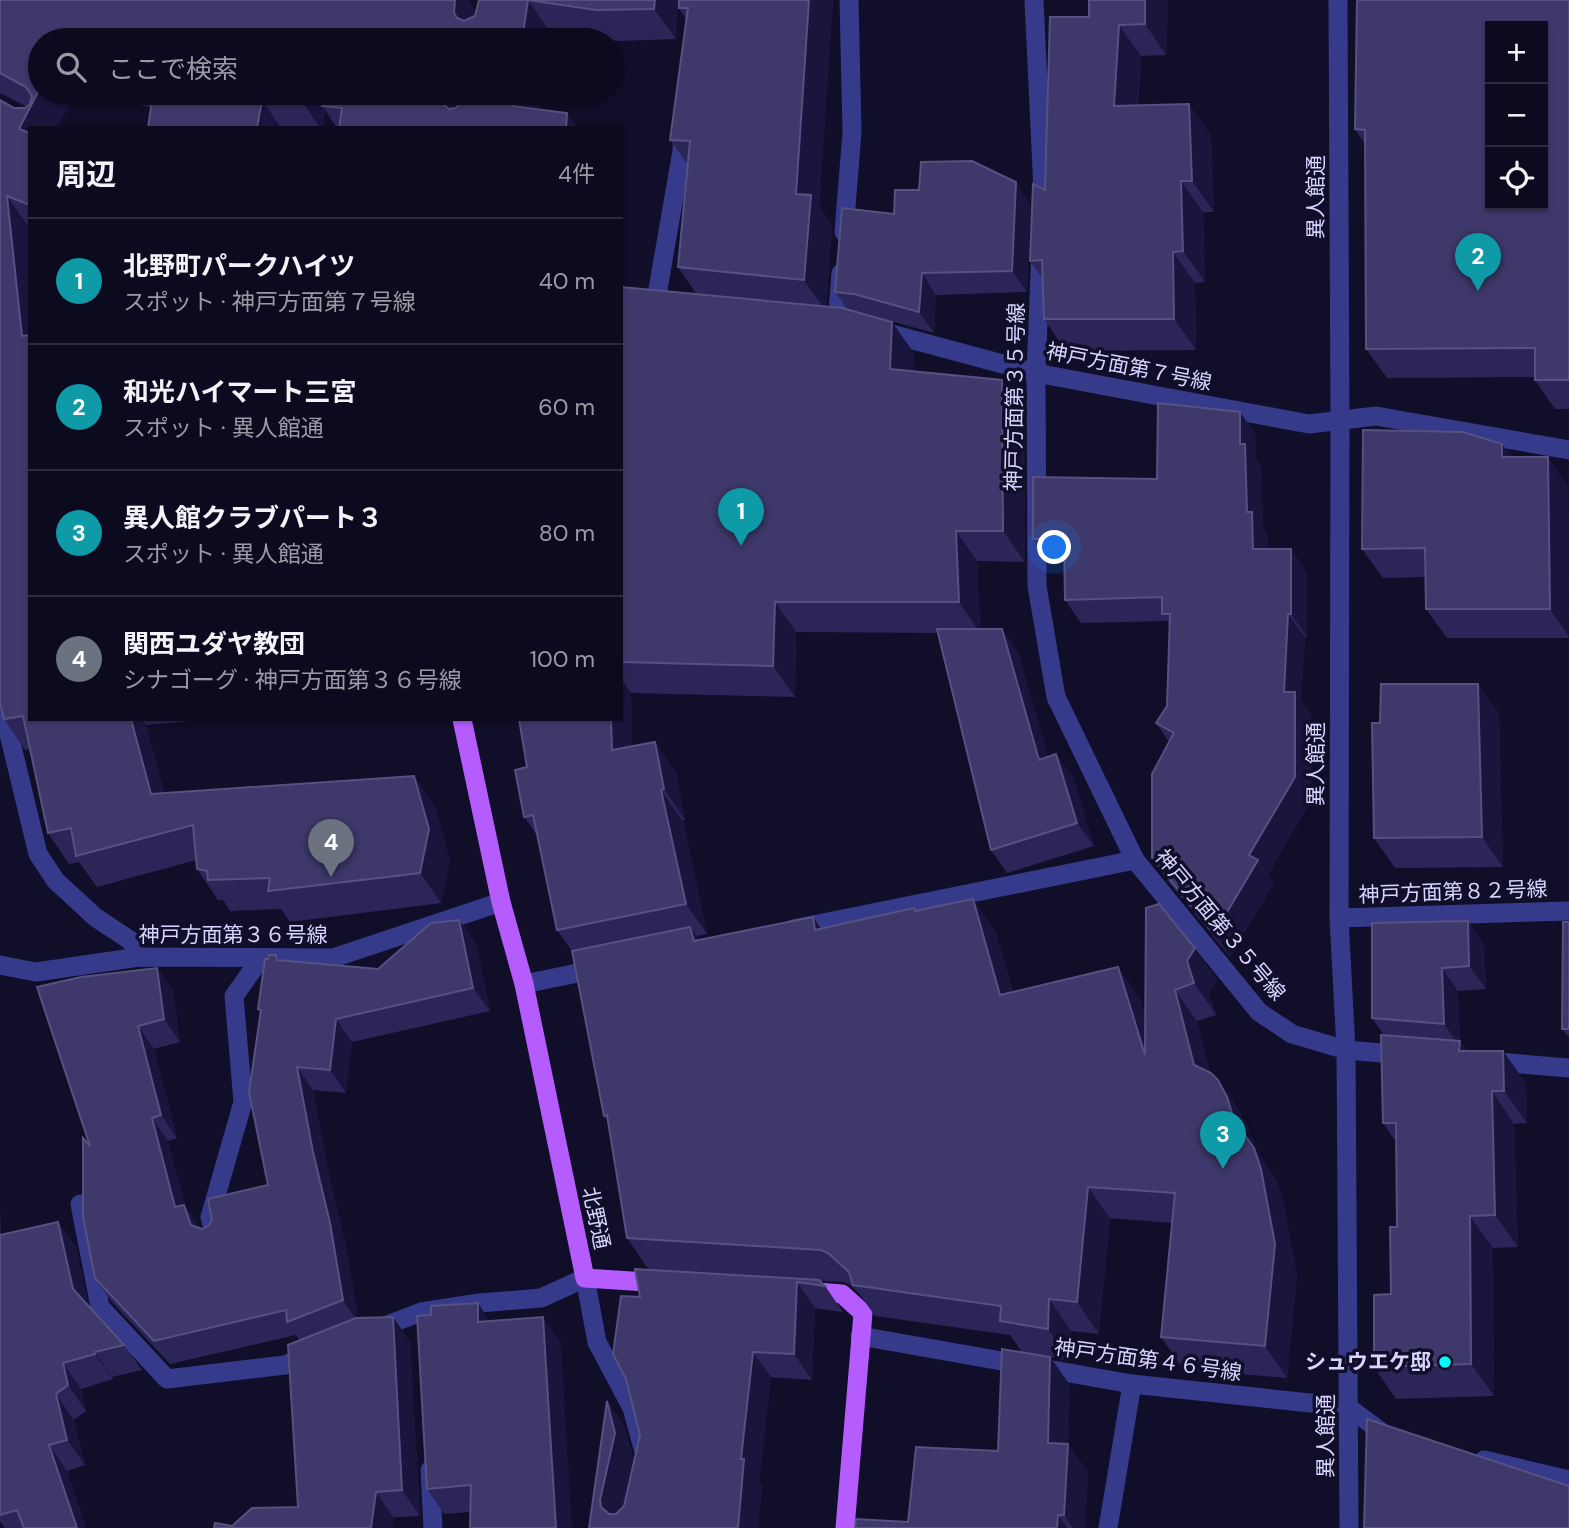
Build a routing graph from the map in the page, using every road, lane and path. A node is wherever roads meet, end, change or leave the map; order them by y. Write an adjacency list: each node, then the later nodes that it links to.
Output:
1 (849, 0): 6 (street, 神戸方面第７号線)
2 (1034, 0): 6 (street, 神戸方面第３５号線)
3 (1338, 0): 7 (street, 異人館通)
4 (684, 110): 5 (street)
5 (632, 303)
6 (1036, 373): 7 (street, 神戸方面第７号線); 11 (street, 神戸方面第３５号線)
7 (1340, 421): 8 (street, 神戸方面第７号線); 14 (street, 異人館通)
8 (1569, 450)
9 (0, 698): 16 (street)
10 (462, 721): 12 (main road, 北野通)
11 (1135, 860): 15 (street); 21 (street, 神戸方面第３５号線)
12 (501, 902): 17 (street, 神戸方面第３６号線); 20 (main road, 北野通)
13 (1569, 911): 14 (street, 神戸方面第８２号線)
14 (1339, 918): 21 (street, 異人館通)
15 (769, 934)
16 (139, 957): 17 (street, 神戸方面第３６号線); 19 (street, 神戸方面第３６号線)
17 (261, 958): 26 (street)
18 (619, 964): 20 (street)
19 (0, 965)
20 (524, 984): 27 (main road, 北野通)
21 (1346, 1050): 22 (street, 神戸方面第３５号線); 34 (street, 異人館通)
22 (1430, 1057)
23 (1471, 1060): 24 (street)
24 (1569, 1068)
25 (80, 1204): 32 (street)
26 (216, 1240)
27 (585, 1278): 28 (main road, 北野通); 30 (street); 39 (street)
28 (680, 1284)
29 (788, 1290): 31 (main road)
30 (359, 1336)
31 (860, 1336): 33 (street, 神戸方面第４６号線); 41 (main road)
32 (334, 1346)
33 (1132, 1384): 34 (street, 神戸方面第４６号線); 42 (street)
34 (1348, 1407): 35 (street); 43 (street, 異人館通)
35 (1411, 1442)
36 (429, 1447): 40 (street)
37 (1464, 1455): 38 (street)
38 (1569, 1480)
39 (641, 1481)
40 (433, 1528)
41 (845, 1528)
42 (1108, 1528)
43 (1349, 1528)

